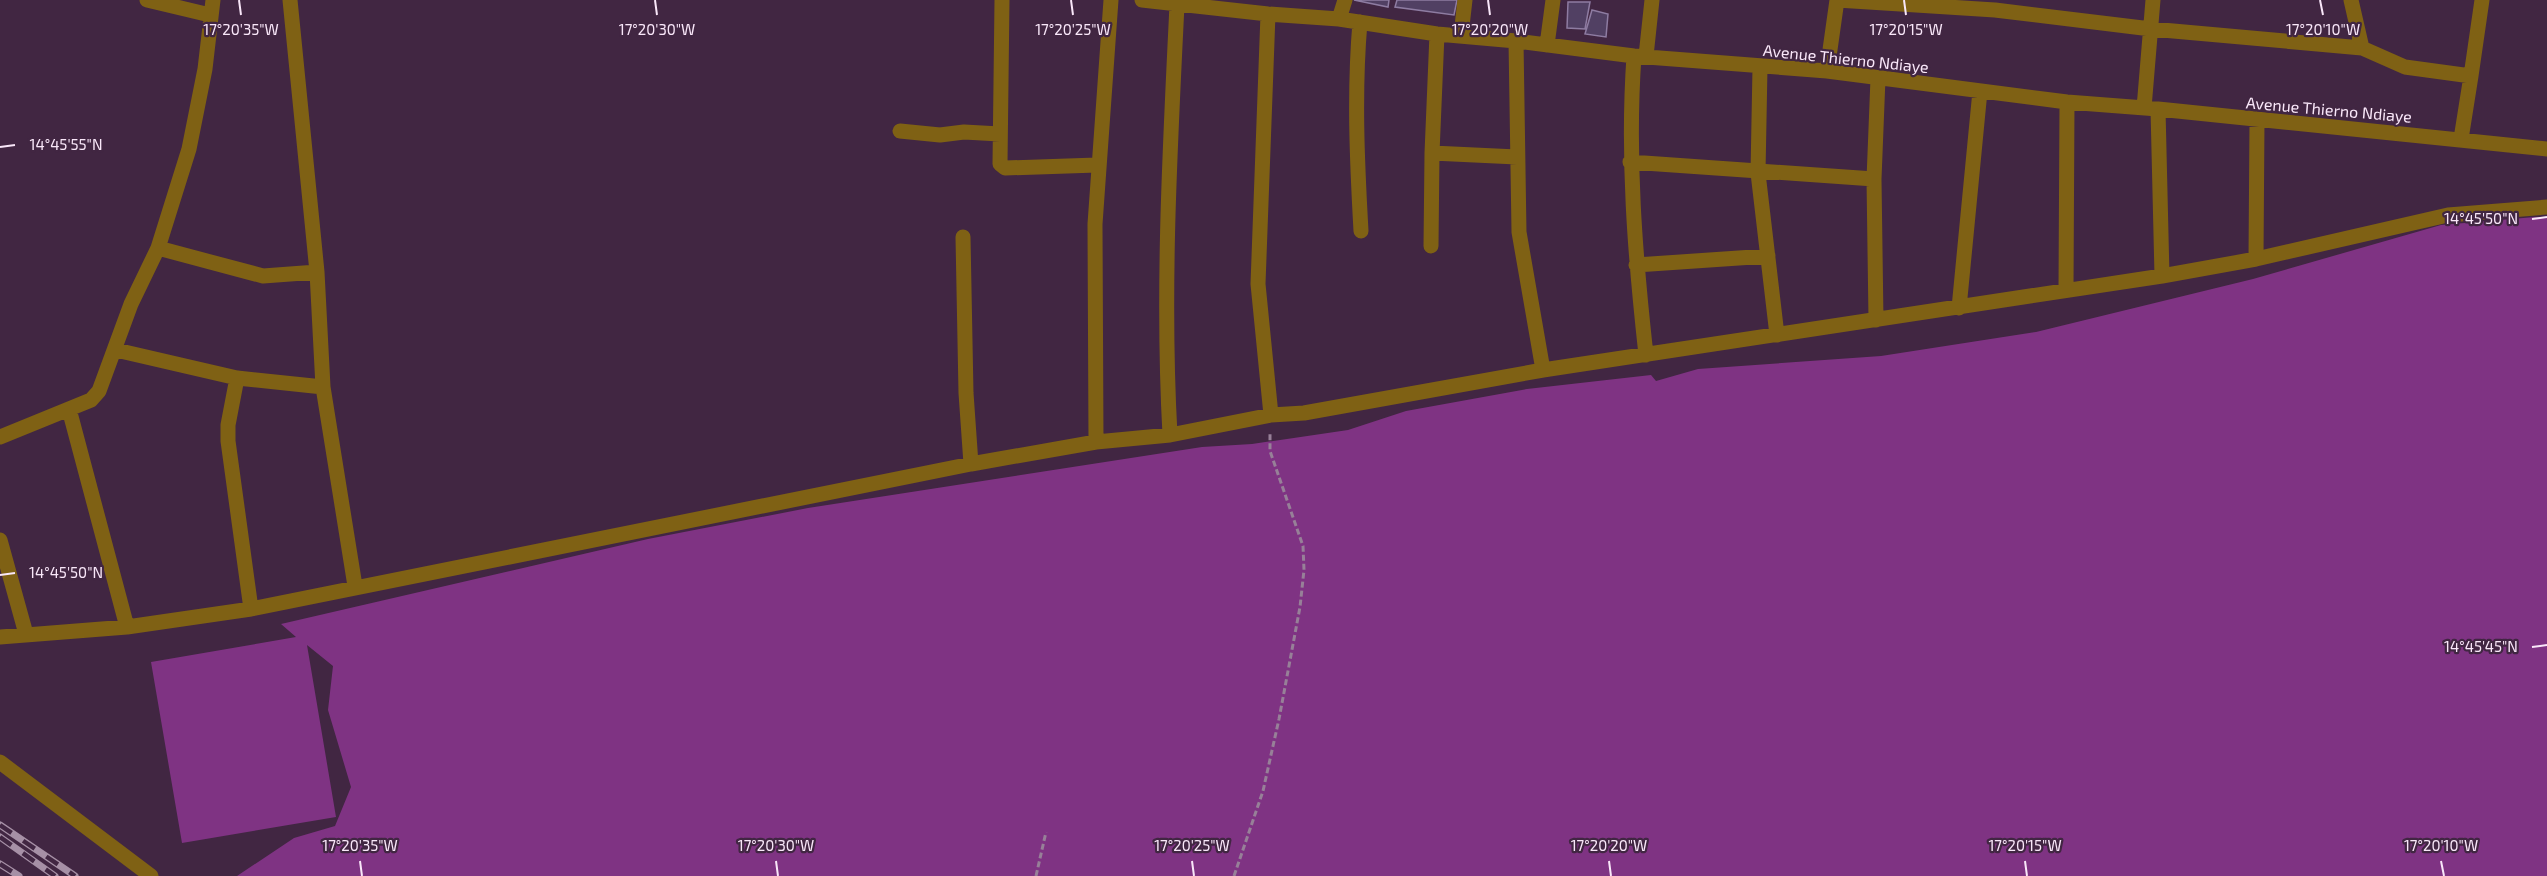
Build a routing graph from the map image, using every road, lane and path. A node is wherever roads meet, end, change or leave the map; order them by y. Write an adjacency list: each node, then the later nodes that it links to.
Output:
1 (147, 0): 14 (street)
2 (290, 0): 51 (street)
3 (1002, 0): 34 (street)
4 (1111, 0): 40 (street)
5 (1149, 0): 13 (street, Avenue Thierno Ndiaye)
6 (1345, 0): 16 (street)
7 (1465, 0): 20 (street)
8 (1553, 0): 22 (street)
9 (1652, 0): 24 (street)
10 (2153, 0): 18 (street)
11 (2351, 0): 23 (street)
12 (2482, 0): 27 (street)
13 (1178, 5): 15 (street, Avenue Thierno Ndiaye); 64 (street)
14 (211, 7): 47 (street)
15 (1268, 14): 16 (street, Avenue Thierno Ndiaye); 63 (street)
16 (1339, 19): 17 (street, Avenue Thierno Ndiaye)
17 (1360, 22): 19 (street, Avenue Thierno Ndiaye); 44 (street)
18 (2151, 29): 23 (street); 26 (street); 31 (street)
19 (1437, 34): 20 (street, Avenue Thierno Ndiaye); 37 (street)
20 (1461, 35): 21 (street, Avenue Thierno Ndiaye)
21 (1516, 41): 22 (street, Avenue Thierno Ndiaye); 38 (street)
22 (1547, 45): 24 (street, Avenue Thierno Ndiaye)
23 (2362, 48): 27 (street)
24 (1640, 56): 25 (street, Avenue Thierno Ndiaye); 39 (street)
25 (1760, 67): 26 (street, Avenue Thierno Ndiaye); 41 (street)
26 (1827, 71): 28 (street, Avenue Thierno Ndiaye)
27 (2470, 76): 35 (street)
28 (1878, 78): 29 (street, Avenue Thierno Ndiaye); 42 (street)
29 (1980, 91): 30 (street, Avenue Thierno Ndiaye); 54 (street)
30 (2067, 102): 31 (street, Avenue Thierno Ndiaye); 53 (street)
31 (2151, 108): 32 (street, Avenue Thierno Ndiaye); 52 (street)
32 (2257, 120): 35 (street, Avenue Thierno Ndiaye); 49 (street)
33 (900, 131): 34 (street)
34 (1000, 134): 40 (street)
35 (2461, 139): 36 (street, Avenue Thierno Ndiaye)
36 (2547, 149)
37 (1432, 153): 38 (street); 46 (street)
38 (1517, 157): 59 (street)
39 (1630, 162): 41 (street); 50 (street)
40 (1097, 165): 66 (street)
41 (1758, 173): 42 (street); 48 (street)
42 (1874, 179): 55 (street)
43 (2547, 207): 49 (street)
44 (1361, 231)
45 (963, 237): 67 (street)
46 (1431, 246)
47 (158, 248): 51 (street); 57 (street)
48 (1768, 256): 50 (street); 56 (street)
49 (2256, 259): 52 (street)
50 (1636, 265): 58 (street)
51 (317, 272): 61 (street)
52 (2162, 276): 53 (street)
53 (2066, 290): 54 (street)
54 (1959, 308): 55 (street)
55 (1875, 320): 56 (street)
56 (1777, 335): 58 (street)
57 (116, 350): 60 (street); 62 (street)
58 (1646, 355): 59 (street)
59 (1543, 370): 63 (street)
60 (237, 378): 61 (street); 70 (street)
61 (323, 387): 69 (street)
62 (69, 409): 65 (street); 71 (street)
63 (1271, 415): 64 (street); 78 (path)
64 (1170, 435): 66 (street)
65 (0, 437)
66 (1096, 442): 67 (street)
67 (971, 464): 69 (street)
68 (0, 540): 72 (street)
69 (355, 586): 70 (street)
70 (251, 609): 71 (street)
71 (128, 627): 72 (street)
72 (26, 634): 73 (street)
73 (0, 637)
74 (0, 762): 76 (street)
75 (1046, 832): 77 (path)
76 (151, 876)
77 (1036, 876)
78 (1234, 876)

